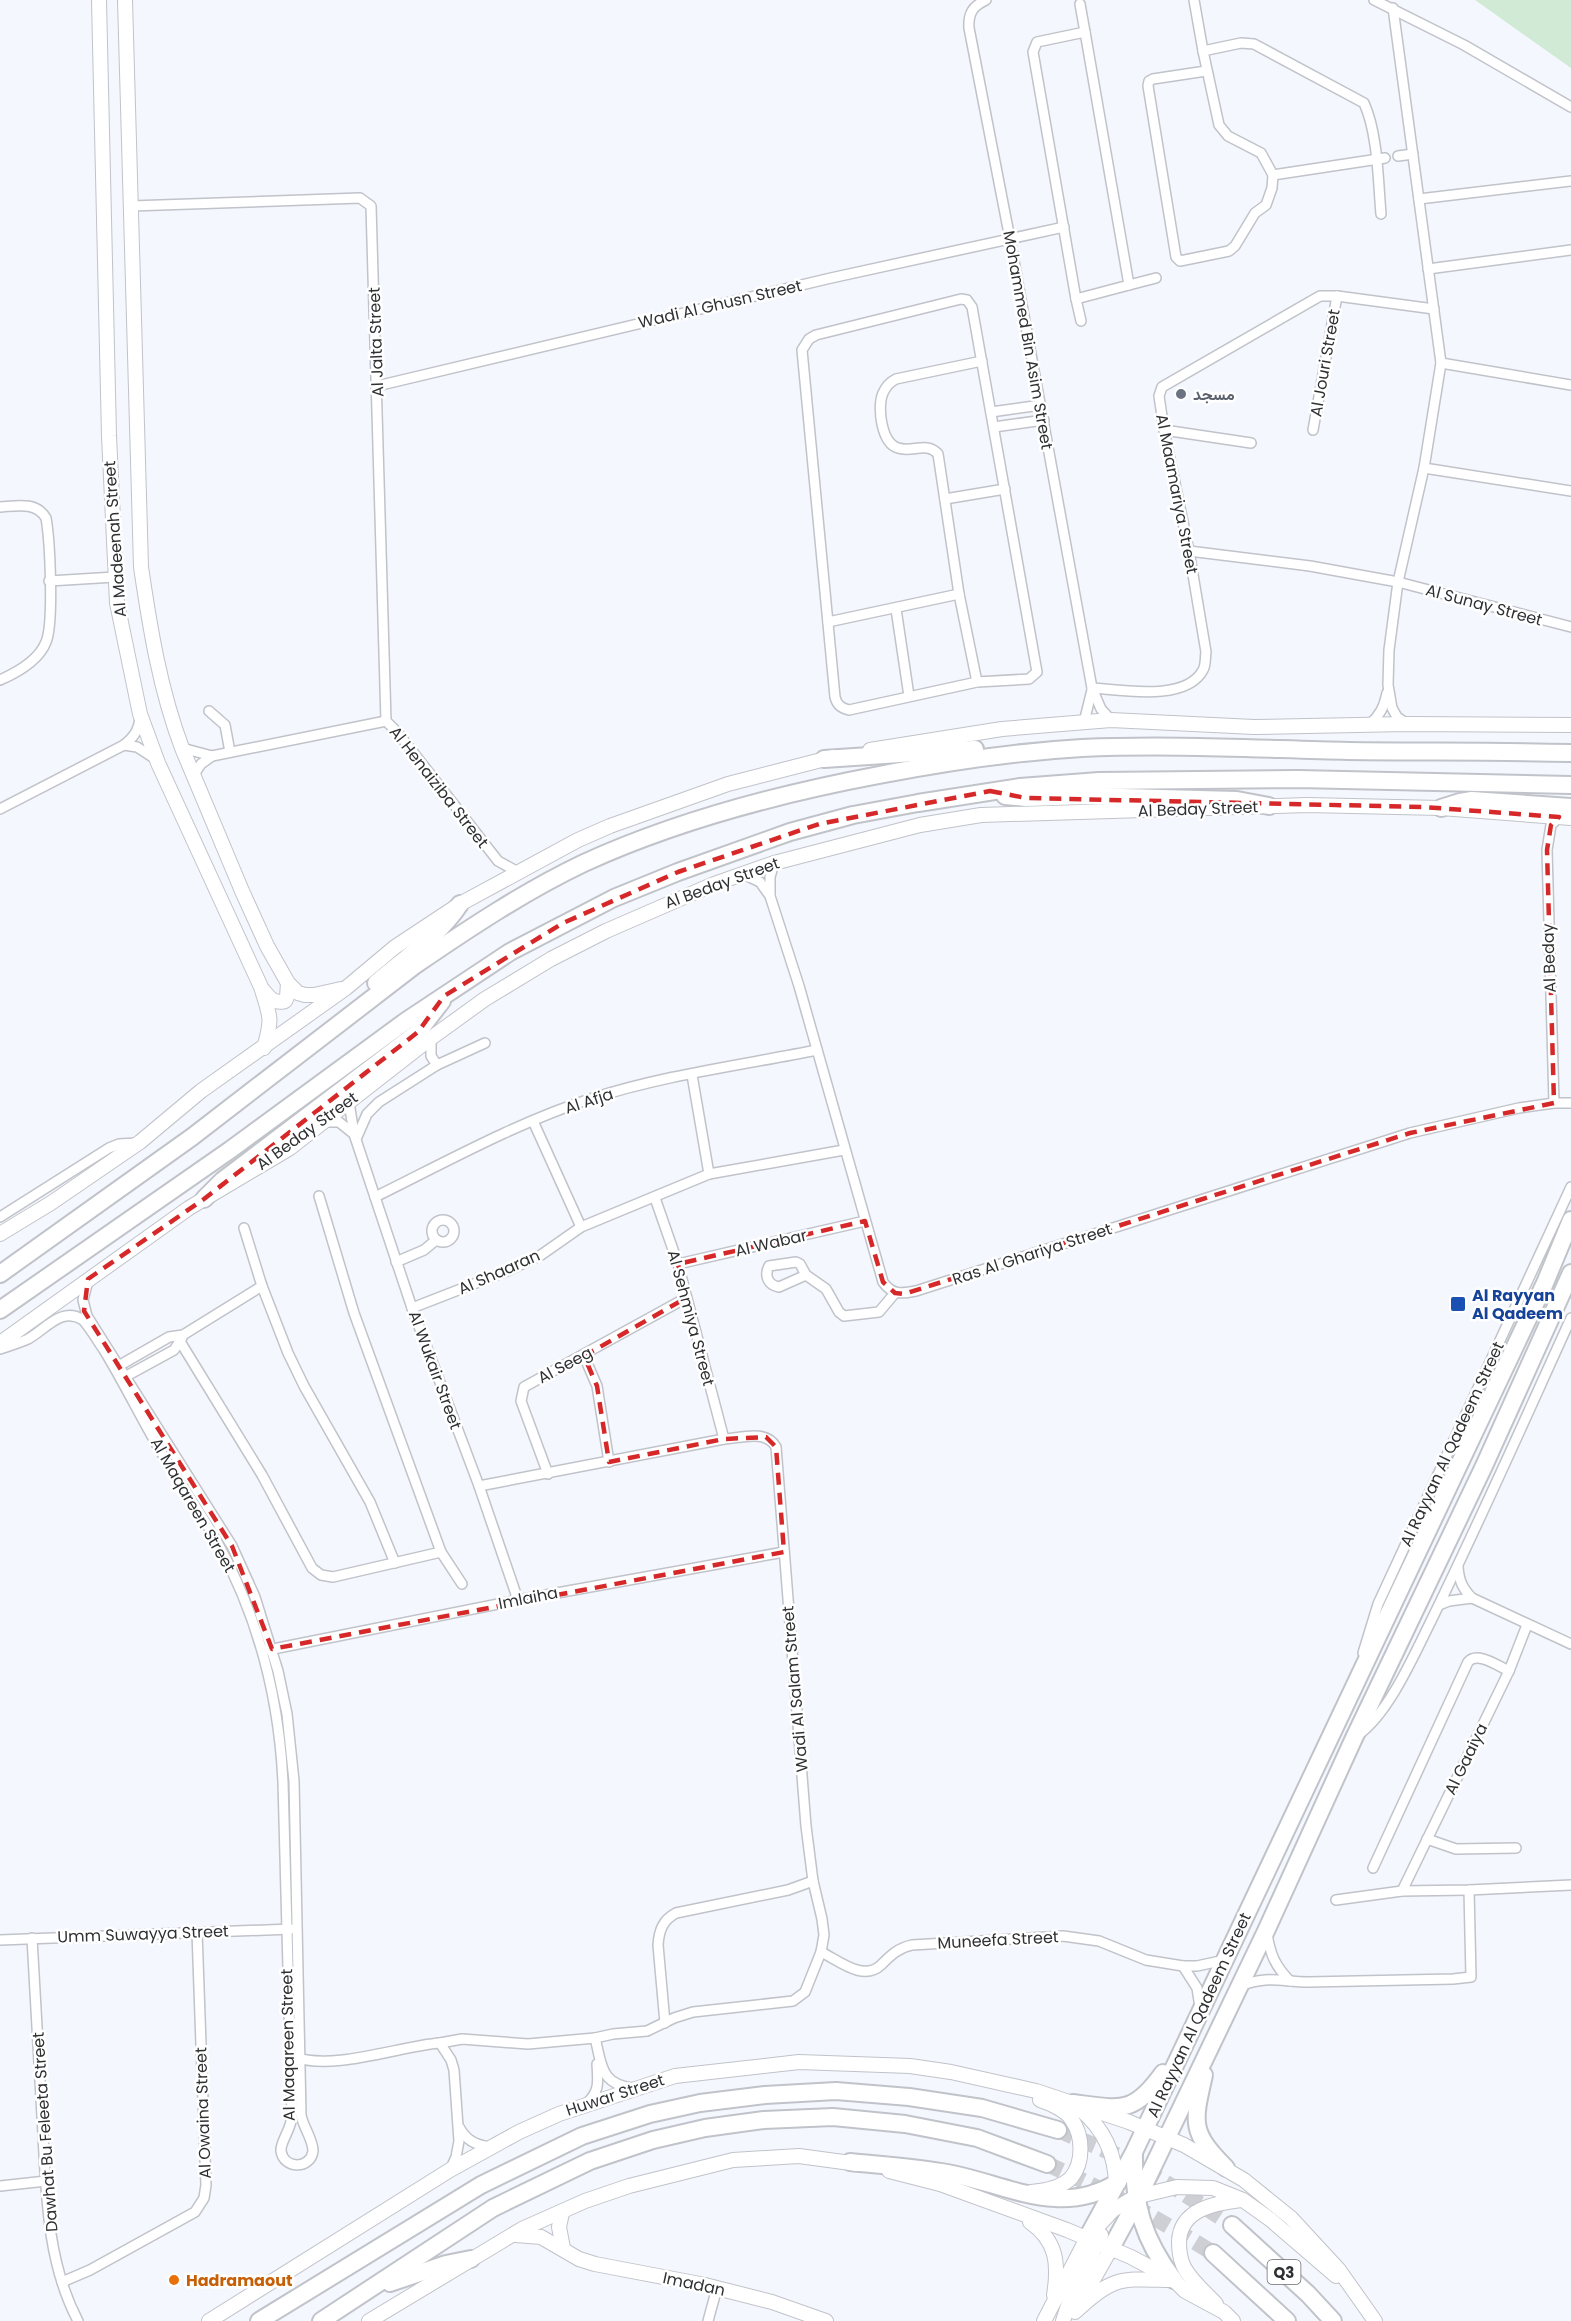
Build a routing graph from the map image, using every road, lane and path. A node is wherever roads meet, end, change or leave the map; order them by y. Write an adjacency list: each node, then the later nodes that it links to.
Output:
1 (99, 0): 47 (main road, Al Madeenah Street)
2 (986, 0): 21 (street, Mohammed Bin Asim Street)
3 (1194, 0): 9 (street)
4 (1374, 0): 7 (street)
5 (125, 2): 18 (main road, Al Madeenah Street)
6 (1080, 4): 8 (street)
7 (1393, 8): 11 (street); 12 (street)
8 (1085, 33): 20 (street); 25 (street)
9 (1203, 51): 10 (street); 14 (street)
10 (1206, 71): 15 (street); 15 (street)
11 (1571, 106)
12 (1413, 154): 13 (street); 17 (street)
13 (1398, 156)
14 (1381, 159): 15 (street); 19 (street)
15 (1273, 174)
16 (1571, 181): 17 (street)
17 (1419, 199): 23 (street)
18 (131, 206): 33 (street, Al Jalta Street); 70 (main road, Al Madeenah Street)
19 (1381, 214)
20 (1064, 227): 21 (street, Wadi Al Ghusn Street); 27 (street)
21 (1010, 239): 33 (street, Wadi Al Ghusn Street); 34 (street, Mohammed Bin Asim Street)
22 (1571, 250): 23 (street)
23 (1428, 269): 28 (street)
24 (1156, 278): 25 (street)
25 (1129, 285): 27 (street)
26 (1337, 296): 28 (street, Al Maamariya Street); 38 (street, Al Maamariya Street); 39 (street, Al Jouri Street)
27 (1076, 299): 29 (street)
28 (1434, 309): 31 (street)
29 (1081, 321)
30 (982, 361): 35 (street); 44 (street); 52 (street)
31 (1441, 363): 32 (street); 41 (street)
32 (1571, 385)
33 (377, 386): 62 (street, Al Jalta Street)
34 (1041, 405): 35 (street); 36 (street, Mohammed Bin Asim Street)
35 (991, 412): 37 (street)
36 (1044, 420): 37 (street); 57 (street, Mohammed Bin Asim Street)
37 (994, 427): 42 (street)
38 (1164, 430): 40 (street); 46 (street, Al Maamariya Street)
39 (1313, 430)
40 (1251, 443)
41 (1424, 468): 43 (street); 49 (street)
42 (1005, 489): 44 (street); 55 (street)
43 (1571, 491)
44 (945, 499): 50 (street)
45 (0, 507): 48 (street)
46 (1189, 551): 49 (street, Al Sunay Street); 57 (street, Al Maamariya Street)
47 (116, 577): 48 (street); 60 (main road, Al Madeenah Street)
48 (49, 581): 54 (street)
49 (1398, 582): 53 (street, Al Sunay Street); 56 (street)
50 (959, 594): 51 (street); 55 (street)
51 (896, 609): 52 (street); 58 (street)
52 (828, 622): 58 (street)
53 (1571, 627)
54 (0, 680)
55 (977, 682): 58 (street)
56 (1388, 685): 64 (street); 65 (street)
57 (1092, 687): 61 (street, Mohammed Bin Asim Street); 63 (street, Mohammed Bin Asim Street)
58 (909, 696)
59 (209, 711): 72 (street)
60 (140, 714): 69 (street); 76 (main road, Al Madeenah Street)
61 (1111, 720): 63 (main road); 64 (main road)
62 (386, 721): 72 (street, Al Henaiziba Street); 85 (street, Al Henaiziba Street)
63 (1084, 722): 75 (main road)
64 (1370, 724): 65 (main road)
65 (1407, 724): 66 (main road)
66 (1492, 724): 67 (main road); 68 (main road)
67 (1571, 725)
68 (1571, 733)
69 (124, 745): 76 (street); 82 (street)
70 (182, 748): 74 (street, Al Henaiziba Street); 77 (main road, Al Madeenah Street)
71 (1199, 748): 73 (highway); 75 (highway); 93 (highway)
72 (230, 752): 74 (street, Al Henaiziba Street)
73 (1571, 753)
74 (212, 756): 77 (street)
75 (824, 759): 85 (main road)
76 (158, 762): 90 (main road, Al Madeenah Street)
77 (193, 776): 89 (main road, Al Madeenah Street)
78 (1571, 785): 79 (highway, Al Beday Street)
79 (990, 791): 80 (highway); 92 (highway, Al Beday Street)
80 (1269, 806): 81 (main road, Al Beday Street); 84 (main road, Al Beday Street)
81 (1441, 808): 83 (highway)
82 (0, 809)
83 (1568, 812): 103 (street, Al Beday)
84 (774, 863): 86 (main road, Al Beday Street); 87 (street)
85 (518, 872): 88 (main road)
86 (743, 874): 87 (street); 94 (main road, Al Beday Street)
87 (770, 896): 98 (street)
88 (460, 904): 91 (main road); 93 (highway)
89 (288, 983): 90 (main road); 91 (main road)
90 (261, 987): 96 (main road, Al Madeenah Street)
91 (346, 988): 96 (main road)
92 (444, 996): 115 (highway); 133 (highway, Al Beday Street)
93 (360, 1009): 126 (highway)
94 (431, 1038): 97 (main road, Al Beday Street); 99 (street)
95 (484, 1043): 100 (street)
96 (264, 1048): 108 (main road)
97 (415, 1050): 99 (street); 102 (main road, Al Beday Street)
98 (817, 1050): 101 (street, Al Afja); 109 (street)
99 (431, 1056): 100 (street)
100 (436, 1065): 107 (street)
101 (692, 1075): 105 (street, Al Afja); 110 (street)
102 (349, 1102): 106 (main road, Al Beday Street); 107 (street, Al Wukair Street)
103 (1554, 1103): 104 (street, Ras Al Ghariya Street); 130 (street, Ras Al Ghariya Street)
104 (1571, 1103)
105 (533, 1121): 113 (street, Al Afja); 119 (street)
106 (326, 1122): 107 (street); 115 (main road, Al Beday Street)
107 (355, 1137): 113 (street, Al Wukair Street)
108 (140, 1142): 116 (street); 121 (main road)
109 (844, 1150): 110 (street, Al Shaaran); 118 (street)
110 (709, 1174): 114 (street, Al Shaaran)
111 (1571, 1187): 158 (street, Al Rayyan Al Qadeem Street)
112 (319, 1196): 145 (street)
113 (375, 1197): 123 (street, Al Wukair Street)
114 (655, 1198): 119 (street, Al Shaaran); 124 (street, Al Sehmiya Street)
115 (204, 1199): 128 (main road, Al Beday Street)
116 (0, 1217)
117 (1571, 1220): 158 (highway, Al Rayyan Al Qadeem Street)
118 (865, 1221): 124 (street, Al Wabar); 130 (street)
119 (582, 1227): 132 (street, Al Shaaran)
120 (244, 1228): 129 (street)
121 (0, 1234)
122 (436, 1240): 123 (street)
123 (396, 1262): 132 (street, Al Wukair Street)
124 (678, 1264): 131 (street, Al Sehmiya Street)
125 (1571, 1273): 159 (highway, Al Rayyan Al Qadeem Street)
126 (0, 1274)
127 (806, 1275): 130 (street)
128 (88, 1279): 136 (main road, Al Beday Street); 139 (street, Al Maqareen Street)
129 (262, 1286): 135 (street); 147 (street)
130 (895, 1293)
131 (686, 1298): 138 (street, Al Seeg); 141 (street, Al Sehmiya Street)
132 (412, 1308): 144 (street, Al Wukair Street)
133 (0, 1310)
134 (1571, 1318): 148 (street, Al Rayyan Al Qadeem Street)
135 (182, 1339): 139 (street); 140 (street); 147 (street)
136 (0, 1343)
137 (0, 1349): 139 (street, Al Maqareen Street)
138 (584, 1356): 142 (street); 143 (street, Al Seeg)
139 (117, 1367): 140 (street, Al Maqareen Street)
140 (123, 1377): 155 (street, Al Maqareen Street); 156 (street, Al Maqareen Street)
141 (724, 1439): 142 (street); 146 (street, Wadi Al Salam Street)
142 (609, 1462): 143 (street)
143 (548, 1474): 144 (street)
144 (479, 1486): 151 (street, Al Wukair Street)
145 (441, 1552): 147 (street); 149 (street)
146 (784, 1552): 151 (street, Imlaiha); 163 (street, Wadi Al Salam Street)
147 (395, 1563)
148 (1458, 1566): 150 (street); 152 (street, Al Rayyan Al Qadeem Street)
149 (462, 1584)
150 (1472, 1598): 152 (street); 153 (street)
151 (518, 1600): 155 (street, Imlaiha)
152 (1439, 1605): 159 (street, Al Rayyan Al Qadeem Street)
153 (1527, 1625): 154 (street); 157 (street, Al Gaaiya)
154 (1571, 1644)
155 (272, 1649): 156 (street, Imlaiha); 168 (street, Al Maqareen Street)
156 (262, 1651): 169 (street, Al Maqareen Street)
157 (1509, 1671): 160 (street, Al Gaaiya); 162 (street)
158 (1346, 1706): 175 (highway, Al Rayyan Al Qadeem Street)
159 (1354, 1738): 170 (highway, Al Rayyan Al Qadeem Street)
160 (1427, 1839): 161 (street); 166 (street, Al Gaaiya)
161 (1516, 1848)
162 (1373, 1868)
163 (813, 1881): 174 (street, Wadi Al Salam Street); 180 (street)
164 (1571, 1884): 165 (street)
165 (1469, 1890): 166 (street); 177 (street)
166 (1402, 1891): 167 (street)
167 (1336, 1899)
168 (296, 1928): 169 (street, Umm Suwayya Street); 187 (street, Al Maqareen Street)
169 (285, 1929): 171 (street, Umm Suwayya Street); 185 (street, Al Maqareen Street)
170 (1266, 1930): 177 (street); 178 (highway, Al Rayyan Al Qadeem Street)
171 (197, 1932): 172 (street, Umm Suwayya Street); 219 (street, Al Owaina Street)
172 (32, 1938): 173 (street, Umm Suwayya Street); 203 (street, Dawhat Bu Feleeta Street)
173 (0, 1940)
174 (821, 1952): 176 (street, Muneefa Street); 180 (street, Wadi Al Salam Street)
175 (1226, 1959): 176 (street, Muneefa Street); 179 (highway, Al Rayyan Al Qadeem Street)
176 (1183, 1966): 179 (street)
177 (1290, 1981): 178 (street)
178 (1239, 1987): 184 (highway, Al Rayyan Al Qadeem Street)
179 (1201, 2013): 181 (highway, Al Rayyan Al Qadeem Street)
180 (665, 2023): 182 (street, Wadi Al Salam Street)
181 (1189, 2035): 190 (highway); 193 (highway, Al Rayyan Al Qadeem Street)
182 (595, 2038): 183 (street, Wadi Al Salam Street); 186 (street)
183 (440, 2043): 187 (street, Wadi Al Salam Street); 192 (street)
184 (1210, 2044): 195 (highway, Al Rayyan Al Qadeem Street); 200 (highway)
185 (290, 2051): 187 (street); 187 (street, Al Maqareen Street)
186 (599, 2053): 189 (street); 191 (street)
187 (300, 2059)
188 (988, 2080): 189 (main road, Huwar Street); 190 (main road, Huwar Street); 206 (main road)
189 (634, 2088): 191 (main road, Huwar Street)
190 (1073, 2103): 193 (main road, Huwar Street); 204 (main road)
191 (586, 2104): 196 (main road, Huwar Street)
192 (458, 2125): 196 (street); 201 (street)
193 (1145, 2128): 195 (main road, Huwar Street); 197 (highway, Al Rayyan Al Qadeem Street)
194 (1058, 2130): 228 (highway, Huwar Street)
195 (1167, 2138): 200 (main road, Huwar Street); 202 (highway); 207 (highway, Al Rayyan Al Qadeem Street)
196 (489, 2147): 201 (main road, Huwar Street)
197 (1134, 2152): 202 (highway); 204 (highway, Al Rayyan Al Qadeem Street)
198 (850, 2162): 206 (highway); 210 (main road); 211 (main road)
199 (1047, 2164): 221 (highway)
200 (1226, 2168): 222 (main road, Huwar Street)
201 (450, 2170): 227 (main road, Huwar Street)
202 (1134, 2171): 204 (highway); 207 (highway)
203 (46, 2181): 205 (street); 219 (street, Dawhat Bu Feleeta Street)
204 (1116, 2183): 206 (highway); 209 (main road); 214 (highway, Al Rayyan Al Qadeem Street)
205 (0, 2186)
206 (1020, 2193)
207 (1136, 2199): 208 (main road); 209 (main road); 214 (highway, Al Rayyan Al Qadeem Street); 218 (highway)
208 (1243, 2200): 222 (main road); 225 (main road)
209 (1113, 2210): 214 (main road)
210 (1016, 2212): 214 (main road); 223 (main road)
211 (562, 2213): 213 (main road); 215 (main road)
212 (1232, 2225): 236 (highway, Q3)
213 (514, 2235): 215 (main road, Imadan); 217 (main road)
214 (1098, 2244): 218 (main road); 223 (main road, Al Rayyan Al Qadeem Street); 224 (main road, Al Rayyan Al Qadeem Street); 234 (main road)
215 (563, 2248): 220 (main road, Imadan)
216 (1213, 2253): 235 (highway, Q3)
217 (471, 2259): 221 (highway); 230 (main road)
218 (1174, 2280): 224 (main road); 225 (main road)
219 (62, 2282): 226 (street, Dawhat Bu Feleeta Street)
220 (717, 2288): 231 (street); 232 (main road, Imadan)
221 (367, 2291): 229 (highway)
222 (1357, 2296): 237 (main road)
223 (1052, 2308): 233 (main road, Al Rayyan Al Qadeem Street)
224 (1073, 2316)
225 (1228, 2317)
226 (78, 2321)
227 (209, 2321)
228 (260, 2321)
229 (321, 2321)
230 (369, 2321)
231 (708, 2321)
232 (826, 2321)
233 (1044, 2321)
234 (1064, 2321)
235 (1287, 2321)
236 (1334, 2321)
237 (1375, 2321)

